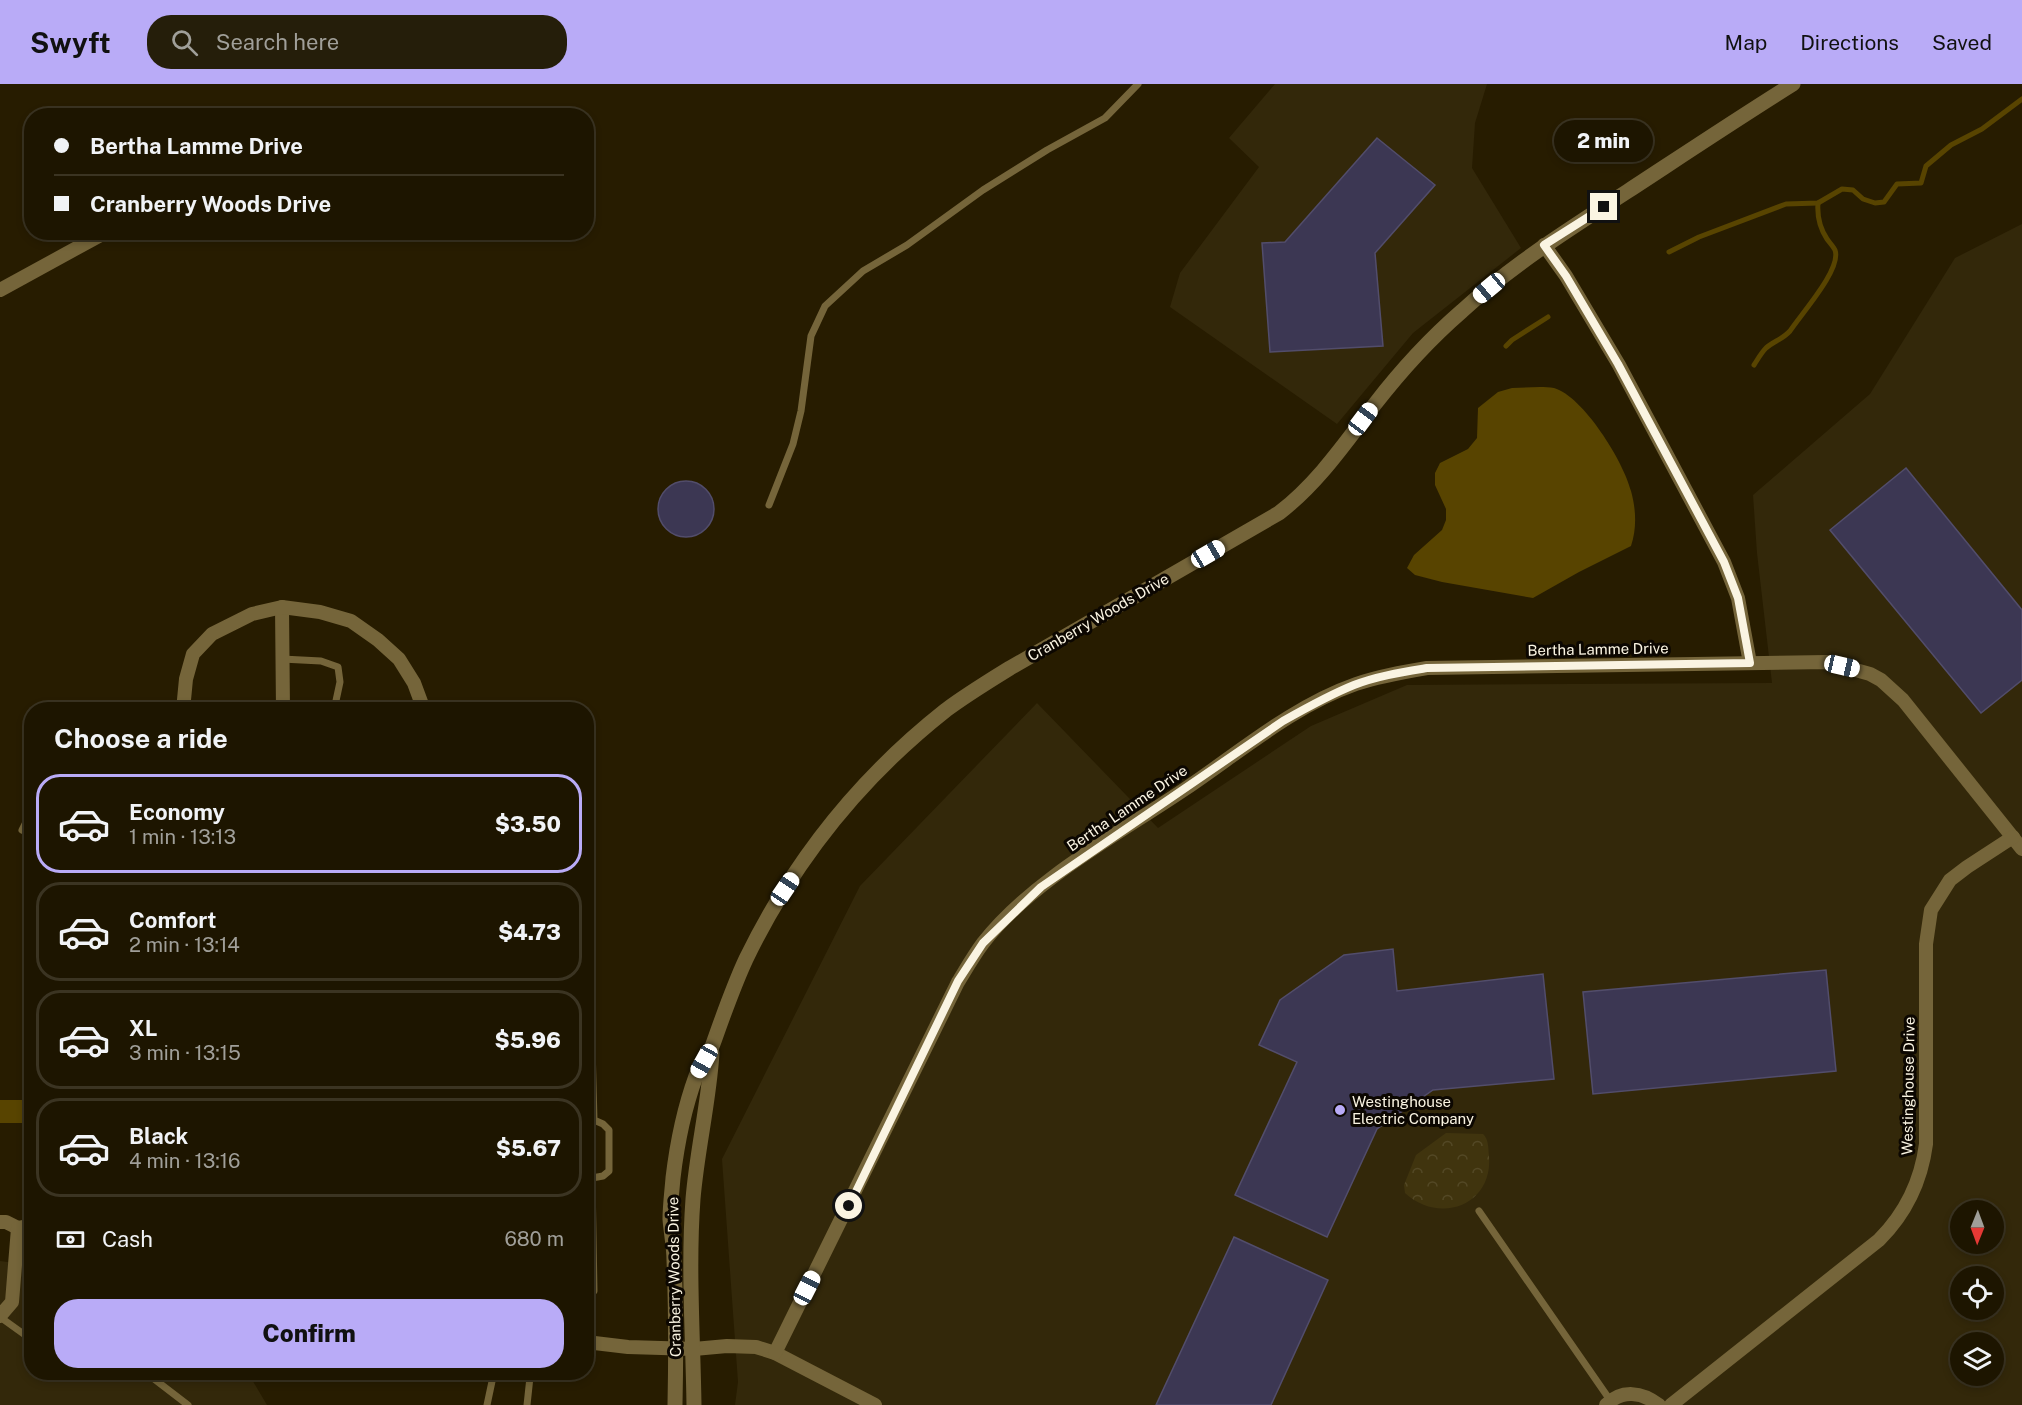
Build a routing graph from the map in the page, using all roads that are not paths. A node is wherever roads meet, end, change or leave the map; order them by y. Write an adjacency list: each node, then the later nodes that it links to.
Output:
1 (1138, 84): 6 (lane)
2 (1792, 84): 4 (street, Cranberry Woods Drive)
3 (91, 240): 5 (street)
4 (1544, 245): 9 (street); 18 (street, Cranberry Woods Drive)
5 (0, 290)
6 (770, 505)
7 (282, 607): 8 (street); 10 (street); 13 (street)
8 (282, 658): 11 (street); 12 (lane)
9 (1750, 663): 16 (street, Bertha Lamme Drive); 30 (street, Bertha Lamme Drive)
10 (184, 702)
11 (283, 702)
12 (336, 702)
13 (421, 702)
14 (24, 826): 15 (lane)
15 (22, 830)
16 (2013, 837): 17 (street, Bertha Lamme Drive); 42 (street, Westinghouse Drive)
17 (2022, 849)
18 (712, 1047): 28 (street, Cranberry Woods Drive); 29 (street, Cranberry Woods Drive)
19 (594, 1120): 20 (lane)
20 (594, 1176)
21 (1479, 1211): 34 (lane)
22 (0, 1222): 23 (street)
23 (24, 1226)
24 (24, 1232): 25 (street)
25 (0, 1317): 26 (lane)
26 (24, 1334)
27 (594, 1343): 28 (street)
28 (676, 1348): 29 (street); 38 (street, Cranberry Woods Drive)
29 (694, 1349): 30 (street); 39 (street, Cranberry Woods Drive)
30 (775, 1353): 40 (street)
31 (155, 1380): 35 (lane)
32 (492, 1380): 36 (lane)
33 (530, 1380): 37 (lane)
34 (1608, 1403): 41 (street)
35 (188, 1405)
36 (487, 1405)
37 (527, 1405)
38 (675, 1405)
39 (694, 1405)
40 (875, 1405)
41 (1659, 1405)
42 (1671, 1405)

